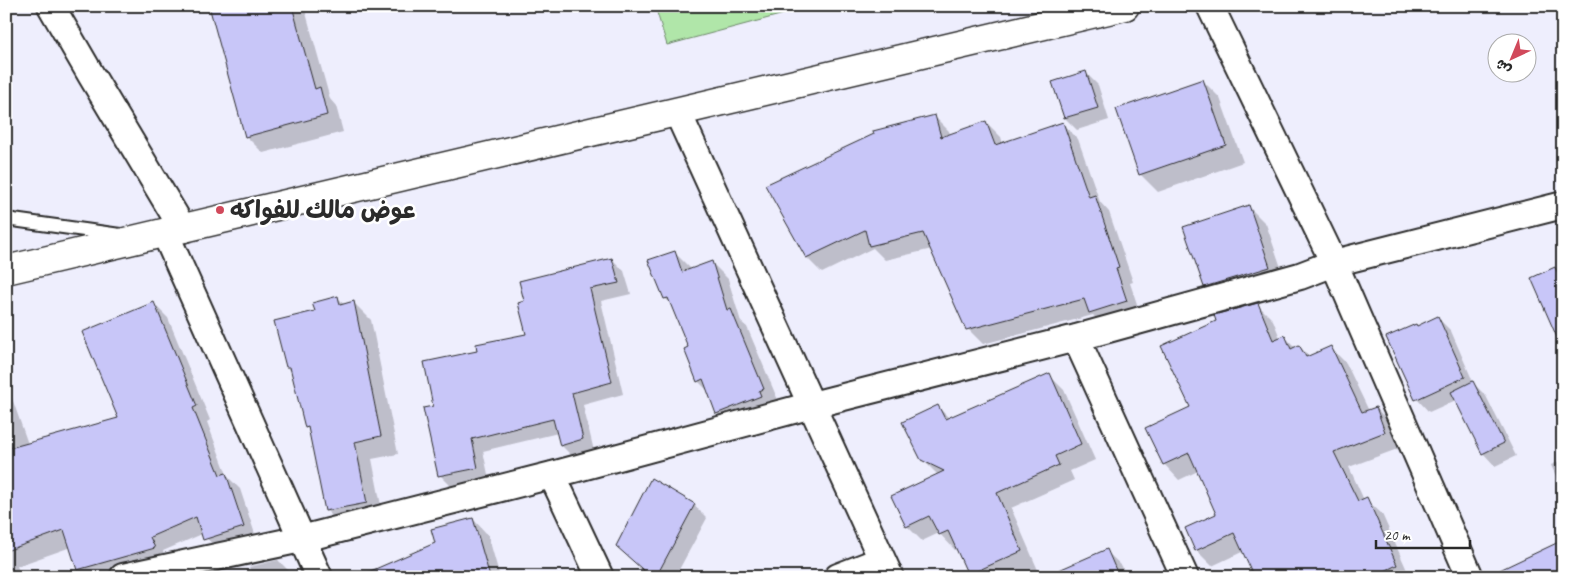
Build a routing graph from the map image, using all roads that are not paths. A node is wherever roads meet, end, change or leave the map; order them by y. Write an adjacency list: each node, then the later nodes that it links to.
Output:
1 (51, 6): 7 (street)
2 (1124, 6): 4 (street)
3 (1210, 6): 8 (street)
4 (678, 113): 7 (street); 11 (street)
5 (1563, 205): 8 (street)
6 (6, 219): 7 (lane)
7 (162, 233): 9 (street); 13 (street)
8 (1334, 263): 10 (street); 20 (street)
9 (6, 270)
10 (1076, 338): 11 (street); 19 (street)
11 (812, 405): 12 (street); 14 (street)
12 (552, 475): 13 (street); 17 (street)
13 (301, 539): 15 (street); 16 (street)
14 (886, 568): 18 (street)
15 (123, 577)
16 (319, 577)
17 (600, 577)
18 (838, 577)
19 (1185, 577)
20 (1470, 577)

